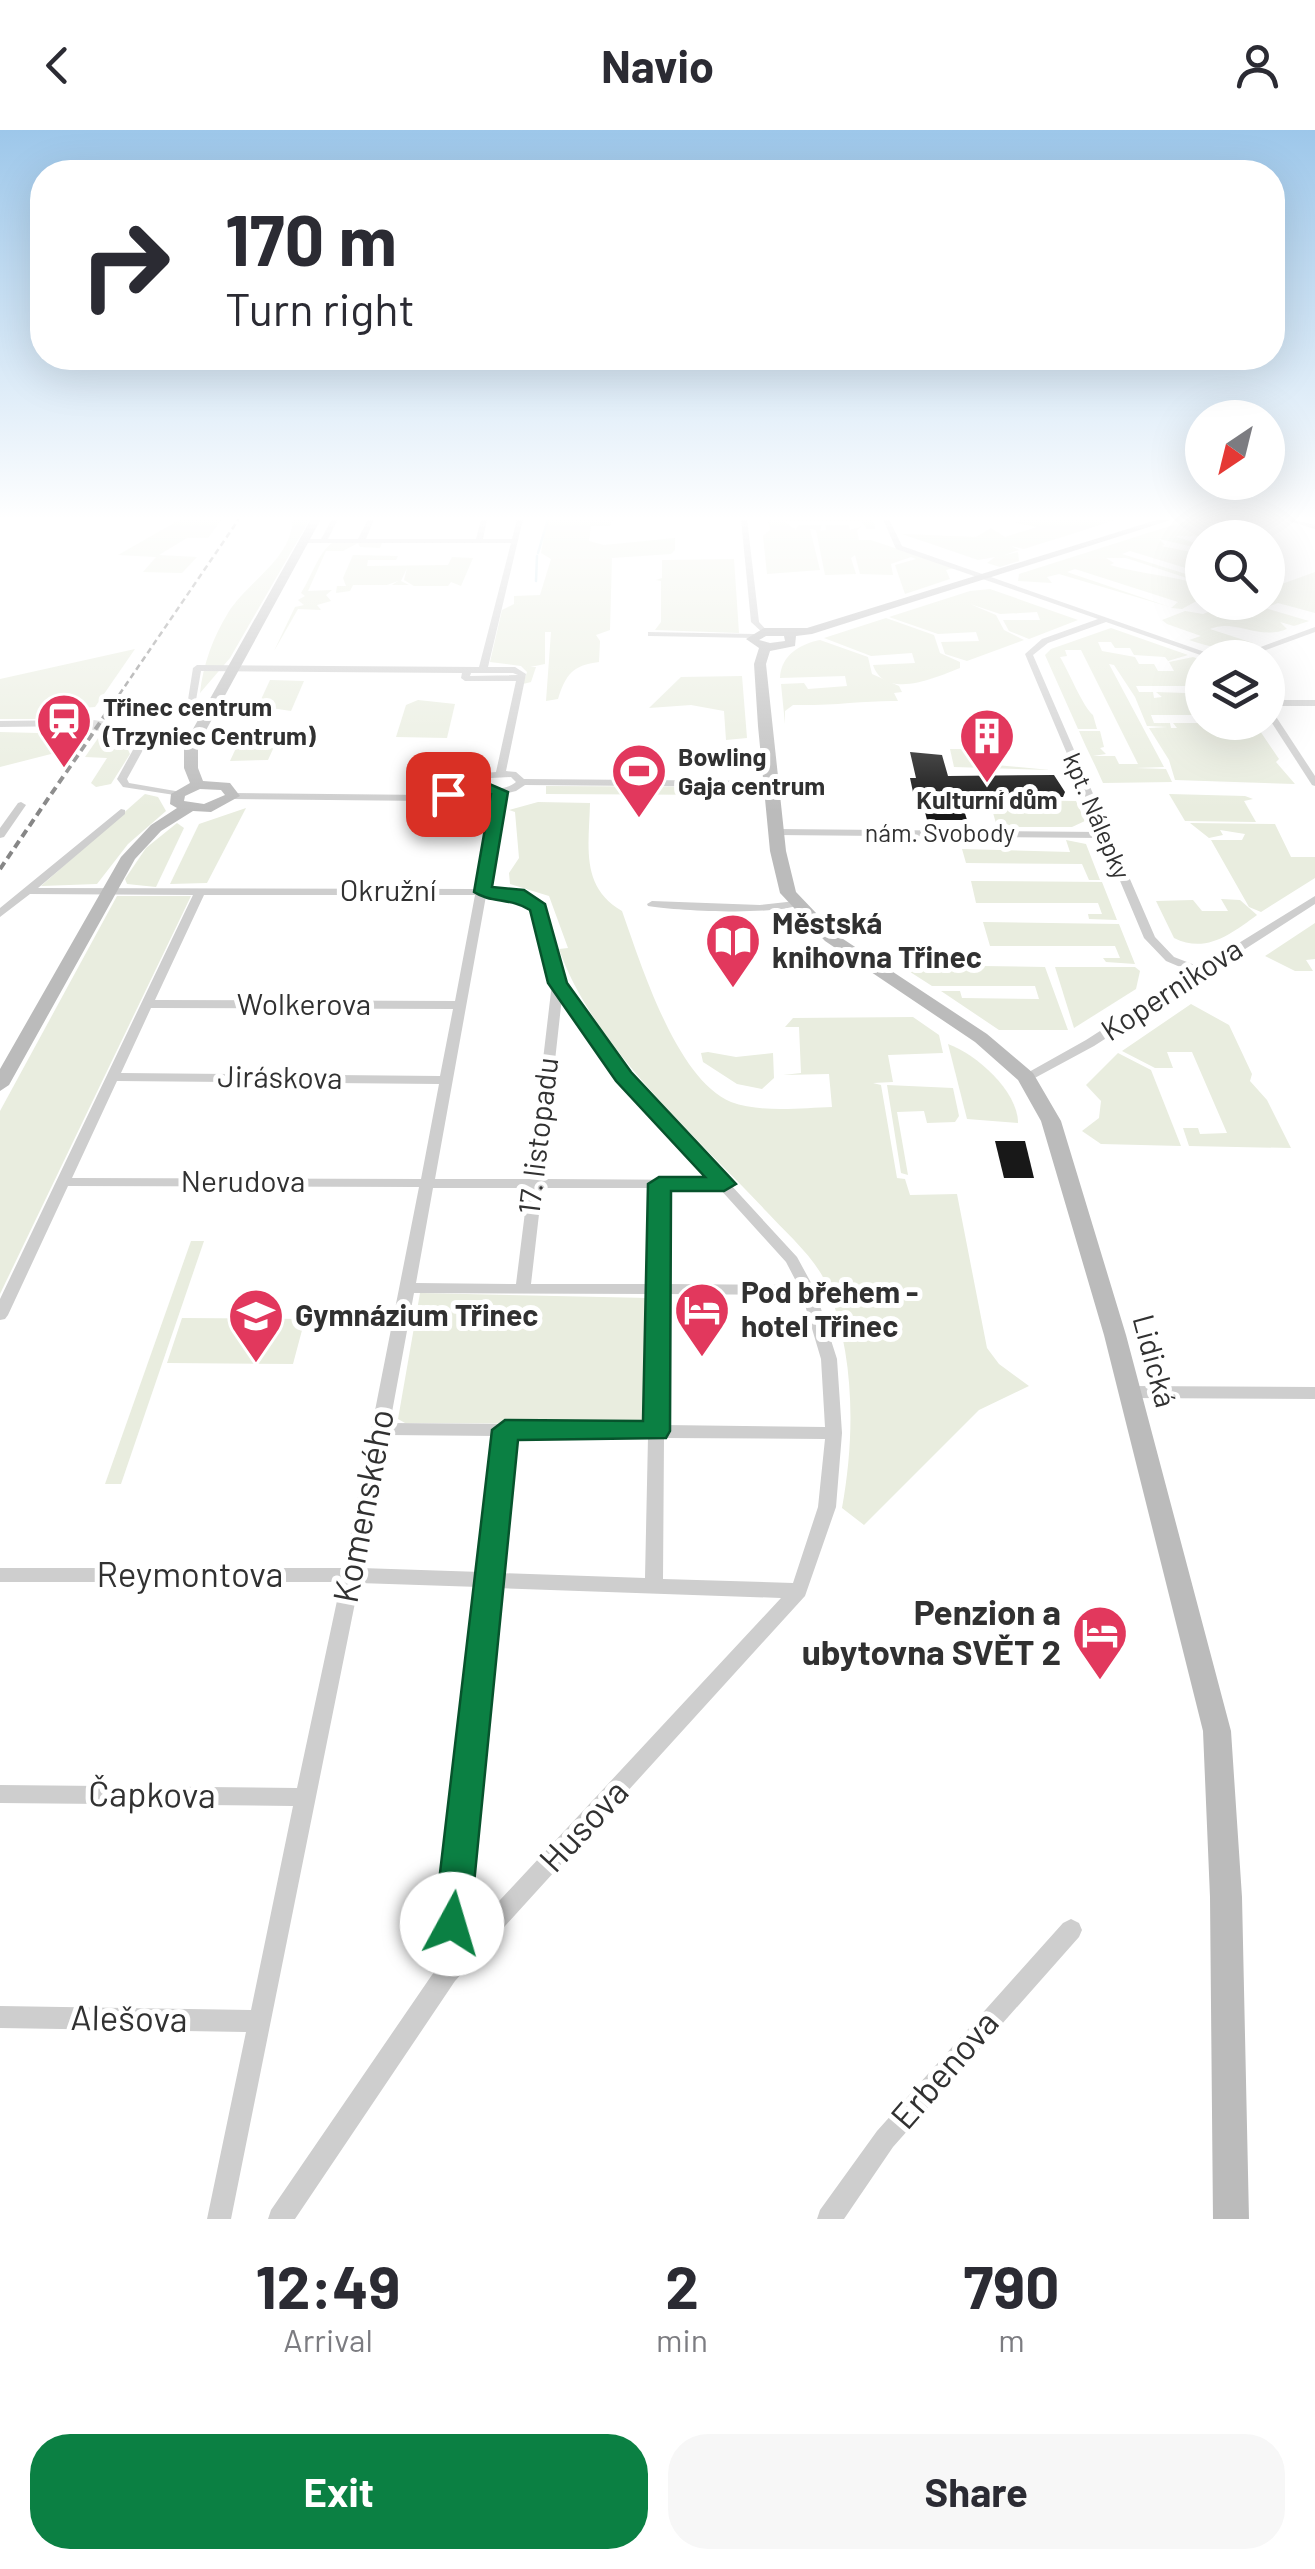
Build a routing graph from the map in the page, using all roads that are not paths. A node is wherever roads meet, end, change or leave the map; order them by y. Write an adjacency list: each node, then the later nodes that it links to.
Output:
1 (261, 616): 12 (street)
2 (496, 616): 14 (street)
3 (755, 616): 9 (street)
4 (854, 616): 9 (street)
5 (1098, 616): 6 (street)
6 (1105, 619): 11 (street); 36 (street, kpt. Nálepky)
7 (1315, 628): 10 (street)
8 (651, 634): 9 (street)
9 (761, 638): 25 (street, Lidická)
10 (1283, 640)
11 (1185, 647)
12 (232, 667): 13 (street); 18 (street); 27 (street)
13 (468, 670): 14 (street); 15 (street)
14 (483, 670): 15 (street)
15 (521, 678): 23 (street)
16 (1285, 702): 17 (street)
17 (1315, 703)
18 (191, 706)
19 (78, 723): 20 (street)
20 (0, 724)
21 (107, 727): 31 (street)
22 (1285, 737): 26 (street)
23 (500, 773): 24 (street); 28 (street)
24 (522, 782): 25 (street); 29 (street)
25 (771, 784): 35 (street, Lidická)
26 (1315, 784)
27 (198, 785): 30 (street); 31 (street)
28 (480, 785): 29 (street); 30 (street)
29 (500, 792): 41 (street, Komenského)
30 (232, 796): 31 (street)
31 (183, 801): 38 (street)
32 (21, 805): 33 (street); 37 (street)
33 (0, 807)
34 (121, 812): 40 (street)
35 (776, 832): 36 (street, nám. Svobody); 44 (street, Lidická)
36 (1104, 834): 46 (street, kpt. Nálepky)
37 (0, 835)
38 (109, 890): 39 (street, Okružní); 40 (street, Okružní); 53 (street)
39 (201, 890): 41 (street, Okružní); 48 (street)
40 (31, 891): 45 (street)
41 (483, 892): 47 (street, Okružní); 49 (street, Komenského)
42 (1315, 899): 46 (street, Kopernikova)
43 (652, 904): 44 (street)
44 (796, 904): 51 (street, Lidická)
45 (0, 914)
46 (1201, 972): 51 (street, Kopernikova)
47 (558, 983): 56 (street, 17. listopadu); 58 (street, Okružní)
48 (148, 1004): 49 (street, Wolkerova); 50 (street)
49 (461, 1006): 52 (street, Komenského)
50 (113, 1076): 52 (street, Jiráskova); 54 (street)
51 (1026, 1077): 64 (street, Lidická)
52 (447, 1080): 55 (street, Komenského)
53 (0, 1085)
54 (62, 1182): 55 (street, Nerudova); 63 (street)
55 (424, 1183): 56 (street, Nerudova); 59 (street, Komenského)
56 (533, 1184): 57 (street, Nerudova); 60 (street, 17. listopadu)
57 (659, 1184): 58 (street, Nerudova); 61 (street)
58 (724, 1184): 62 (street, Okružní)
59 (406, 1288): 60 (street); 66 (street, Komenského)
60 (523, 1288): 61 (street)
61 (658, 1289): 62 (street); 68 (street)
62 (808, 1290): 69 (street, Okružní)
63 (0, 1315)
64 (1130, 1392): 65 (street); 84 (street, Lidická)
65 (1315, 1393)
66 (380, 1428): 67 (street); 71 (street, Komenského)
67 (505, 1430): 68 (street); 72 (street)
68 (656, 1431): 69 (street); 73 (street)
69 (834, 1433): 74 (street, Okružní)
70 (0, 1575): 71 (street, Reymontova)
71 (350, 1575): 72 (street, Reymontova); 76 (street, Komenského)
72 (489, 1579): 73 (street, Reymontova); 78 (street)
73 (654, 1584): 74 (street, Reymontova)
74 (799, 1591): 78 (street, Husova)
75 (0, 1794): 76 (street, Čapkova)
76 (304, 1797): 80 (street, Komenského)
77 (1071, 1930): 83 (street, Erbenova)
78 (447, 1973): 82 (street, Husova)
79 (0, 2017): 80 (street, Alešova)
80 (258, 2021): 81 (street, Komenského)
81 (220, 2219)
82 (280, 2219)
83 (829, 2219)
84 (1231, 2219)

